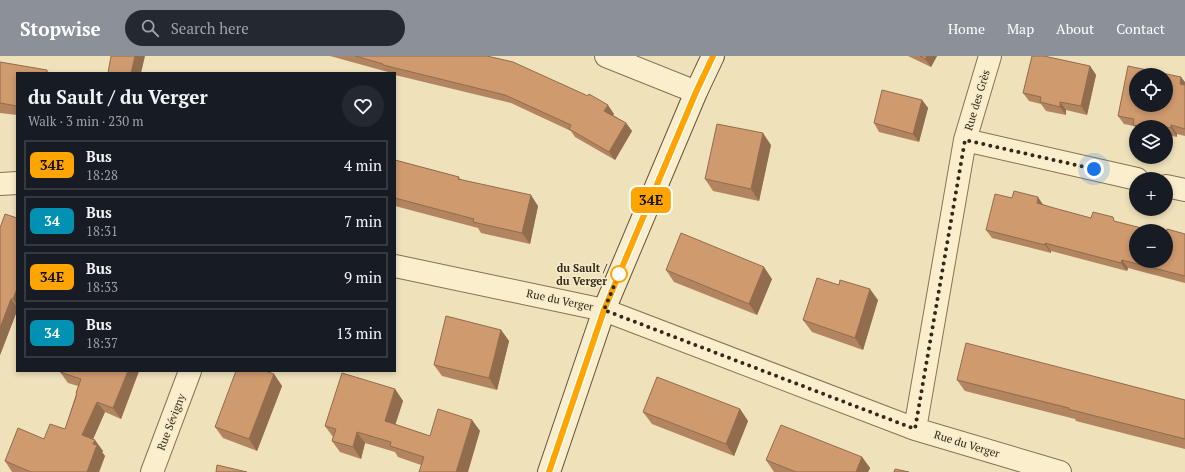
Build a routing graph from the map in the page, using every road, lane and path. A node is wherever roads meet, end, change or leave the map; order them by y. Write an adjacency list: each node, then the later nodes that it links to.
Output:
1 (606, 56): 4 (street)
2 (713, 56): 4 (street)
3 (990, 56): 5 (street, Rue des Grès)
4 (696, 92): 12 (street)
5 (965, 140): 6 (street); 14 (street, Rue des Grès)
6 (1129, 177)
7 (16, 183): 8 (street)
8 (0, 184)
9 (1173, 187): 10 (street)
10 (1185, 190)
11 (396, 266): 12 (street, Rue du Verger)
12 (604, 310): 14 (street, Rue du Verger); 16 (street)
13 (190, 372): 15 (street, Rue Sévigny)
14 (915, 429): 17 (street, Rue du Verger)
15 (152, 472)
16 (549, 472)
17 (1060, 472)

